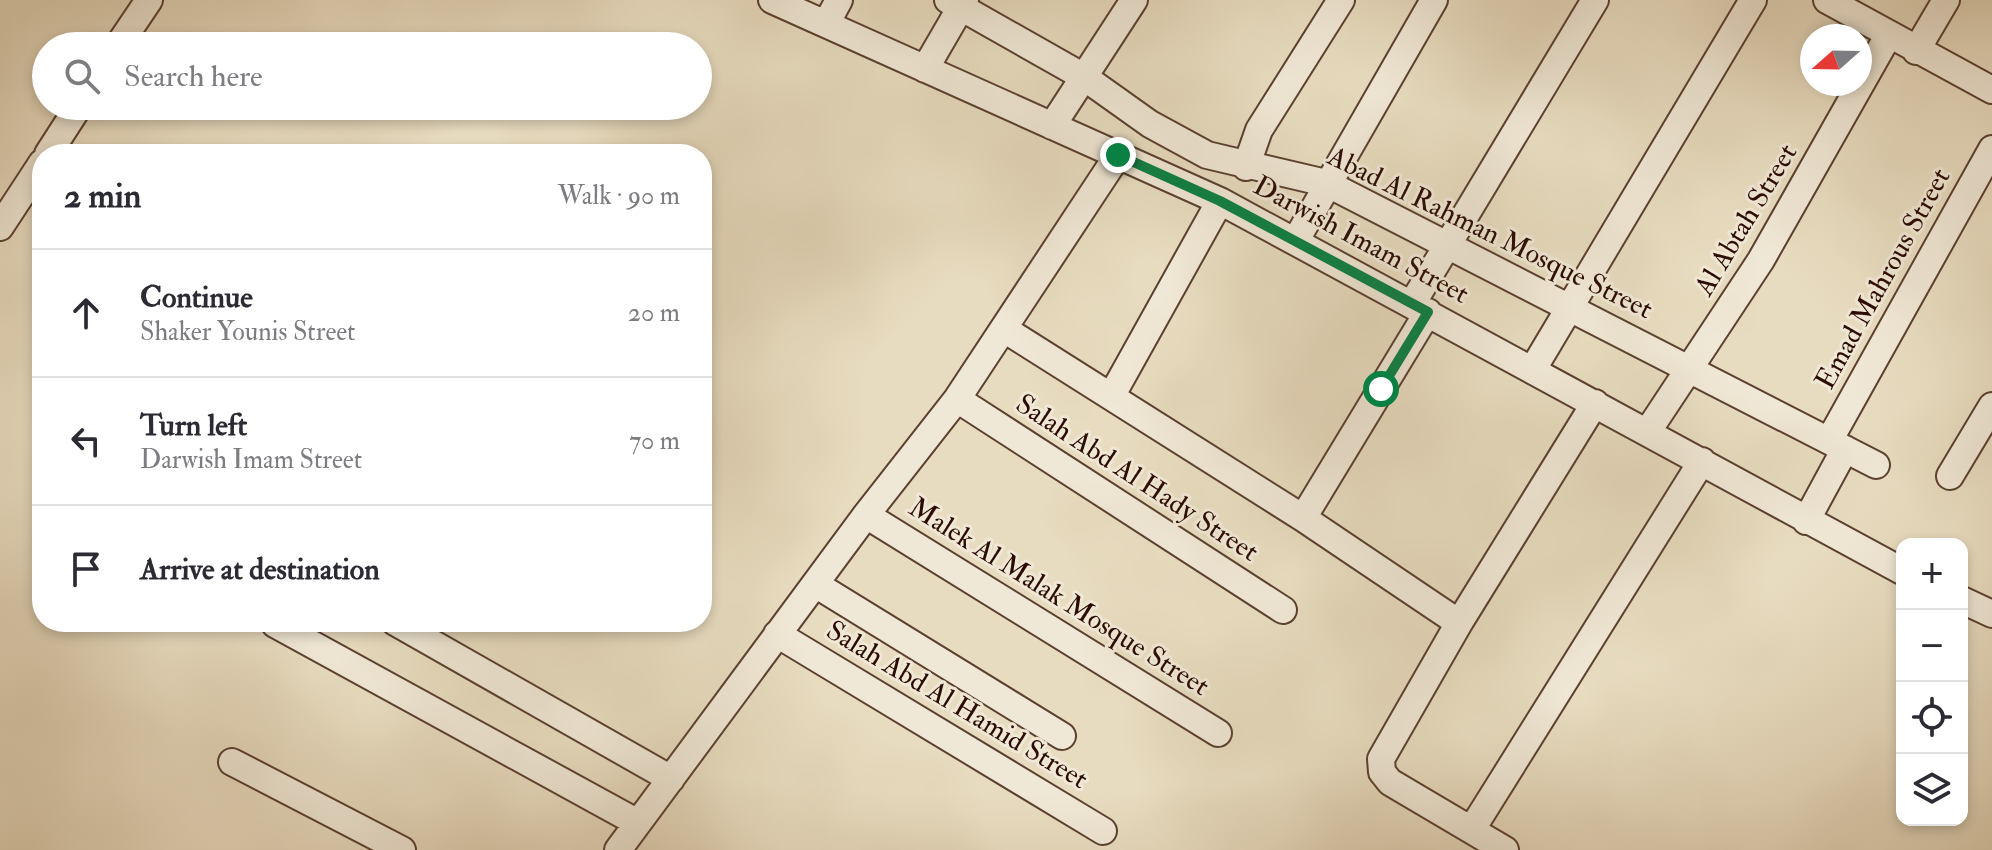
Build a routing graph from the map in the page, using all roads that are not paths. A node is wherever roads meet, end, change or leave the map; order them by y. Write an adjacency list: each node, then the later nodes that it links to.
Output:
1 (149, 0): 13 (street)
2 (772, 0): 12 (street, Darwish Imam Street)
3 (839, 0): 12 (street)
4 (1134, 0): 17 (street)
5 (1341, 0): 24 (street)
6 (1434, 0): 26 (street)
7 (1595, 0): 30 (street)
8 (1753, 0): 31 (street)
9 (1827, 0): 14 (street)
10 (1946, 0): 15 (street)
11 (958, 2): 16 (street); 17 (street, Abad Al Rahman Mosque Street)
12 (826, 24): 16 (street, Darwish Imam Street)
13 (127, 32)
14 (1888, 36): 15 (street); 35 (street, Al Abtah Street)
15 (1916, 51): 18 (street)
16 (925, 69): 20 (street, Darwish Imam Street)
17 (1084, 77): 20 (street); 24 (street, Abad Al Rahman Mosque Street)
18 (1992, 90)
19 (70, 120): 21 (street)
20 (1052, 126): 23 (street, Darwish Imam Street)
21 (54, 144)
22 (1992, 149): 41 (street, Emad Mahrous Street)
23 (1118, 155): 27 (street, Darwish Imam Street); 33 (street)
24 (1246, 167): 26 (street, Abad Al Rahman Mosque Street)
25 (32, 178): 28 (street)
26 (1326, 183): 29 (street); 30 (street, Abad Al Rahman Mosque Street)
27 (1220, 201): 29 (street, Darwish Imam Street); 36 (street)
28 (0, 227)
29 (1296, 240): 32 (street, Darwish Imam Street)
30 (1447, 243): 31 (street, Abad Al Rahman Mosque Street); 32 (street)
31 (1570, 306): 34 (street); 35 (street, Abad Al Rahman Mosque Street)
32 (1420, 308): 34 (street, Darwish Imam Street); 46 (street)
33 (1004, 329): 36 (street); 37 (street)
34 (1533, 369): 38 (street, Darwish Imam Street)
35 (1692, 369): 40 (street, Al Abtah Street); 41 (street, Abad Al Rahman Mosque Street)
36 (1112, 395): 46 (street)
37 (957, 399): 45 (street); 51 (street, Salah Abd Al Hady Street)
38 (1595, 403): 40 (street, Darwish Imam Street); 53 (street)
39 (1992, 406): 44 (street)
40 (1648, 431): 42 (street, Darwish Imam Street)
41 (1837, 445): 43 (street, Abad Al Rahman Mosque Street); 47 (street, Emad Mahrous Street)
42 (1702, 461): 47 (street, Darwish Imam Street); 62 (street)
43 (1876, 465)
44 (1950, 476)
45 (866, 515): 49 (street); 57 (street, Malek Al Malak Mosque Street)
46 (1303, 518): 53 (street)
47 (1806, 521): 48 (street, Darwish Imam Street)
48 (1896, 568)
49 (815, 584): 56 (street); 58 (street)
50 (1968, 603): 52 (street)
51 (1283, 610)
52 (1992, 614)
53 (1459, 623): 62 (street)
54 (290, 632): 61 (street)
55 (413, 632): 60 (street)
56 (777, 634): 60 (street); 63 (street, Salah Abd Al Hamid Street)
57 (1218, 733)
58 (1062, 736)
59 (232, 762): 64 (street)
60 (671, 779): 61 (street)
61 (638, 823): 65 (street)
62 (1472, 829): 66 (street)
63 (1103, 831)
64 (402, 850)
65 (618, 850)
66 (1505, 850)

